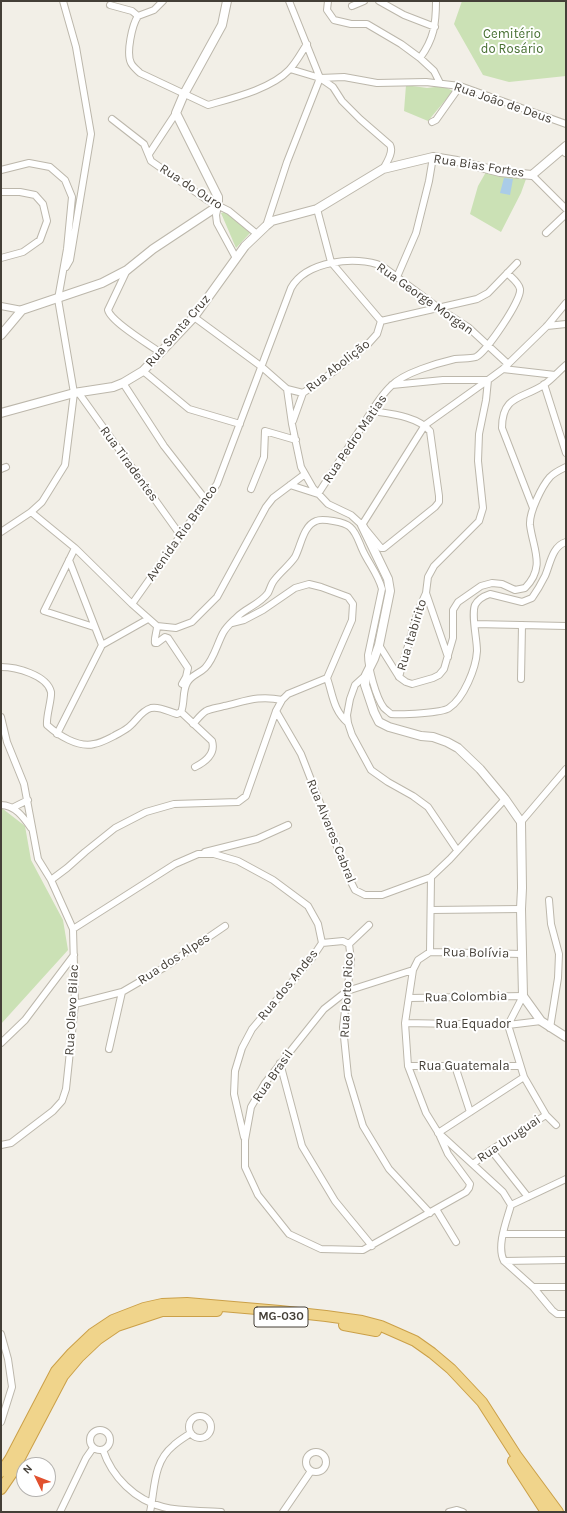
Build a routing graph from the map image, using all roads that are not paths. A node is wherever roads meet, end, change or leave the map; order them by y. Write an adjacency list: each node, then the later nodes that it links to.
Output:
1 (64, 1): 44 (street)
2 (163, 1): 11 (street)
3 (227, 1): 19 (street)
4 (289, 1): 13 (street)
5 (328, 1): 14 (street)
6 (364, 1): 10 (street)
7 (379, 1): 12 (street)
8 (436, 1): 12 (street)
9 (110, 5): 11 (street)
10 (352, 6)
11 (138, 16): 19 (street)
12 (435, 26): 14 (street)
13 (307, 44): 15 (street); 16 (street)
14 (420, 58): 17 (street)
15 (290, 69): 16 (street); 19 (street)
16 (320, 78): 17 (street, Rua João de Deus); 27 (street); 35 (street)
17 (440, 83): 18 (street, Rua João de Deus)
18 (460, 86): 22 (street); 23 (street, Rua João de Deus)
19 (184, 94): 20 (street)
20 (176, 113): 25 (street); 31 (street)
21 (112, 119): 25 (street, Rua do Ouro)
22 (432, 122)
23 (566, 124)
24 (565, 151): 29 (street, Rua Bias Fortes)
25 (149, 154): 31 (street, Rua do Ouro)
26 (433, 157): 27 (street, Rua Bias Fortes); 29 (street, Rua Bias Fortes); 45 (street)
27 (383, 169): 32 (street, Rua Bias Fortes)
28 (1, 170): 44 (street)
29 (532, 175): 33 (street)
30 (1, 192): 38 (street)
31 (218, 206): 37 (street, Rua do Ouro); 39 (street); 42 (street)
32 (317, 209): 35 (street, Rua Bias Fortes); 40 (street)
33 (566, 209)
34 (566, 214): 36 (street)
35 (266, 226): 37 (street, Rua Bias Fortes)
36 (546, 233)
37 (257, 234): 39 (street, Rua Santa Cruz)
38 (1, 258)
39 (236, 258): 51 (street, Rua Santa Cruz)
40 (331, 262): 45 (street, Rua George Morgan); 52 (street); 60 (street, Avenida Rio Branco)
41 (517, 263): 43 (street)
42 (127, 270): 46 (street); 57 (street)
43 (507, 274): 49 (street); 56 (street)
44 (62, 276): 46 (street)
45 (397, 277): 49 (street, Rua George Morgan)
46 (58, 299): 50 (street); 69 (street)
47 (566, 303): 54 (street)
48 (1, 306): 50 (street)
49 (440, 309): 52 (street); 56 (street, Rua George Morgan)
50 (22, 310): 55 (street)
51 (194, 317): 57 (street, Rua Santa Cruz); 60 (street)
52 (381, 321): 70 (street, Rua Abolição)
53 (566, 324): 54 (street)
54 (547, 326): 58 (street)
55 (1, 334)
56 (489, 346): 58 (street, Rua George Morgan); 67 (street)
57 (161, 353): 62 (street, Rua Santa Cruz)
58 (508, 364): 61 (street)
59 (566, 366): 63 (street)
60 (262, 367): 68 (street); 73 (street, Avenida Rio Branco)
61 (503, 369): 63 (street); 64 (street)
62 (143, 371): 65 (street, Rua Santa Cruz); 73 (street)
63 (555, 375): 66 (street)
64 (488, 380): 67 (street, Rua Pedro Matias); 75 (street); 92 (street, Rua Itabirito)
65 (123, 383): 69 (street, Rua Santa Cruz); 83 (street)
66 (544, 384): 77 (street); 84 (street)
67 (391, 385): 71 (street, Rua Pedro Matias)
68 (287, 389): 70 (street); 74 (street)
69 (76, 393): 72 (street, Rua Santa Cruz); 85 (street); 88 (street, Rua Tiradentes)
70 (304, 393): 74 (street, Rua Abolição)
71 (372, 411): 75 (street); 82 (street, Rua Pedro Matias)
72 (1, 413)
73 (240, 424): 83 (street, Avenida Rio Branco)
74 (292, 424): 76 (street)
75 (425, 425): 86 (street); 86 (street)
76 (296, 440): 79 (street); 81 (street)
77 (566, 453)
78 (566, 467): 84 (street)
79 (305, 474): 80 (street); 82 (street)
80 (290, 484): 82 (street); 98 (street)
81 (251, 488)
82 (318, 494): 86 (street)
83 (206, 500): 88 (street, Avenida Rio Branco)
84 (533, 508): 103 (street)
85 (31, 512): 87 (street); 90 (street)
86 (362, 525): 102 (street)
87 (1, 532)
88 (181, 536): 93 (street, Avenida Rio Branco)
89 (566, 542): 96 (street)
90 (75, 548): 91 (street); 93 (street)
91 (69, 560): 100 (street); 100 (street)
92 (426, 593): 103 (street); 106 (street, Rua Itabirito)
93 (132, 604): 94 (street)
94 (148, 619): 98 (street); 101 (street)
95 (231, 624): 105 (street); 107 (street); 109 (street)
96 (475, 624): 97 (street); 105 (street)
97 (522, 625): 99 (street); 108 (street)
98 (157, 626): 109 (street)
99 (566, 626)
100 (94, 627): 101 (street)
101 (102, 645): 116 (street)
102 (379, 646): 105 (street); 106 (street)
103 (448, 657): 106 (street)
104 (1, 666): 116 (street)
105 (368, 671): 114 (street); 119 (street)
106 (399, 677)
107 (327, 678): 110 (street); 114 (street)
108 (521, 679)
109 (184, 692): 112 (street)
110 (282, 700): 111 (street); 115 (street)
111 (276, 711): 128 (street, Rua Alvares Cabral); 129 (street)
112 (181, 712): 115 (street); 116 (street)
113 (1, 717): 120 (street)
114 (348, 723): 126 (street)
115 (193, 724): 117 (street)
116 (57, 734)
117 (195, 767)
118 (566, 769): 123 (street)
119 (505, 799): 123 (street); 126 (street, Rua Alvares Cabral)
120 (28, 800): 122 (street); 125 (street)
121 (1, 805): 122 (street)
122 (12, 808): 125 (street)
123 (521, 822): 131 (street)
124 (288, 825): 127 (street)
125 (32, 829): 129 (street)
126 (457, 850): 128 (street, Rua Alvares Cabral)
127 (198, 854): 135 (street, Rua dos Andes); 136 (street, Rua dos Andes)
128 (431, 877): 132 (street)
129 (51, 880): 135 (street)
130 (549, 900): 150 (street)
131 (521, 909): 132 (street); 139 (street)
132 (431, 910): 138 (street)
133 (369, 925): 137 (street, Rua Porto Rico)
134 (224, 926): 143 (street, Rua dos Alpes)
135 (73, 929): 140 (street)
136 (322, 943): 137 (street, Rua Porto Rico); 163 (street, Rua dos Andes)
137 (349, 944): 142 (street, Rua Porto Rico)
138 (430, 952): 139 (street, Rua Bolívia); 141 (street)
139 (522, 954): 144 (street)
140 (74, 955): 146 (street, Rua Olavo Bilac); 152 (street, Rua Olavo Bilac)
141 (413, 970): 142 (street, Rua Brasil); 145 (street)
142 (347, 991): 154 (street, Rua Brasil); 170 (street, Rua Porto Rico)
143 (122, 992): 146 (street, Rua dos Alpes); 153 (street)
144 (523, 996): 145 (street, Rua Colombia); 147 (street); 149 (street)
145 (410, 998): 148 (street)
146 (75, 1004): 164 (street, Rua Olavo Bilac)
147 (541, 1021): 149 (street, Rua Equador); 150 (street)
148 (405, 1023): 149 (street, Rua Equador); 155 (street)
149 (508, 1025): 157 (street)
150 (550, 1028): 151 (street)
151 (566, 1037)
152 (1, 1043)
153 (109, 1049)
154 (280, 1063): 163 (street, Rua Brasil); 174 (street)
155 (408, 1066): 156 (street, Rua Guatemala); 162 (street)
156 (455, 1066): 157 (street, Rua Guatemala); 159 (street)
157 (520, 1066): 158 (street)
158 (524, 1078): 159 (street); 160 (street)
159 (470, 1112): 162 (street)
160 (546, 1115): 161 (street); 165 (street, Rua Uruguai)
161 (556, 1125)
162 (439, 1134): 166 (street); 170 (street, Rua Brasil)
163 (245, 1140): 174 (street, Rua Brasil)
164 (1, 1145)
165 (491, 1150): 166 (street, Rua Uruguai); 168 (street)
166 (473, 1164): 169 (street)
167 (566, 1179): 168 (street)
168 (528, 1197): 169 (street)
169 (511, 1205): 171 (street)
170 (433, 1211): 173 (street, Rua Porto Rico); 174 (street, Rua Brasil)
171 (503, 1234): 172 (street); 176 (street)
172 (566, 1234)
173 (456, 1242)
174 (372, 1246)
175 (566, 1260): 176 (street)
176 (504, 1261): 177 (street)
177 (533, 1287): 178 (street); 179 (street)
178 (566, 1287)
179 (566, 1314)
180 (1, 1334): 181 (street)
181 (1, 1422)
182 (191, 1433): 188 (street)
183 (94, 1448): 184 (street); 184 (street); 189 (street)
184 (103, 1450): 188 (street)
185 (311, 1470): 192 (street)
186 (1, 1472): 196 (highway, MG-030)
187 (1, 1489): 195 (highway, MG-030)
188 (152, 1504): 190 (street); 191 (street)
189 (60, 1512)
190 (150, 1512)
191 (221, 1512)
192 (283, 1512)
193 (449, 1512): 194 (street)
194 (463, 1512)
195 (546, 1512)
196 (558, 1512)

